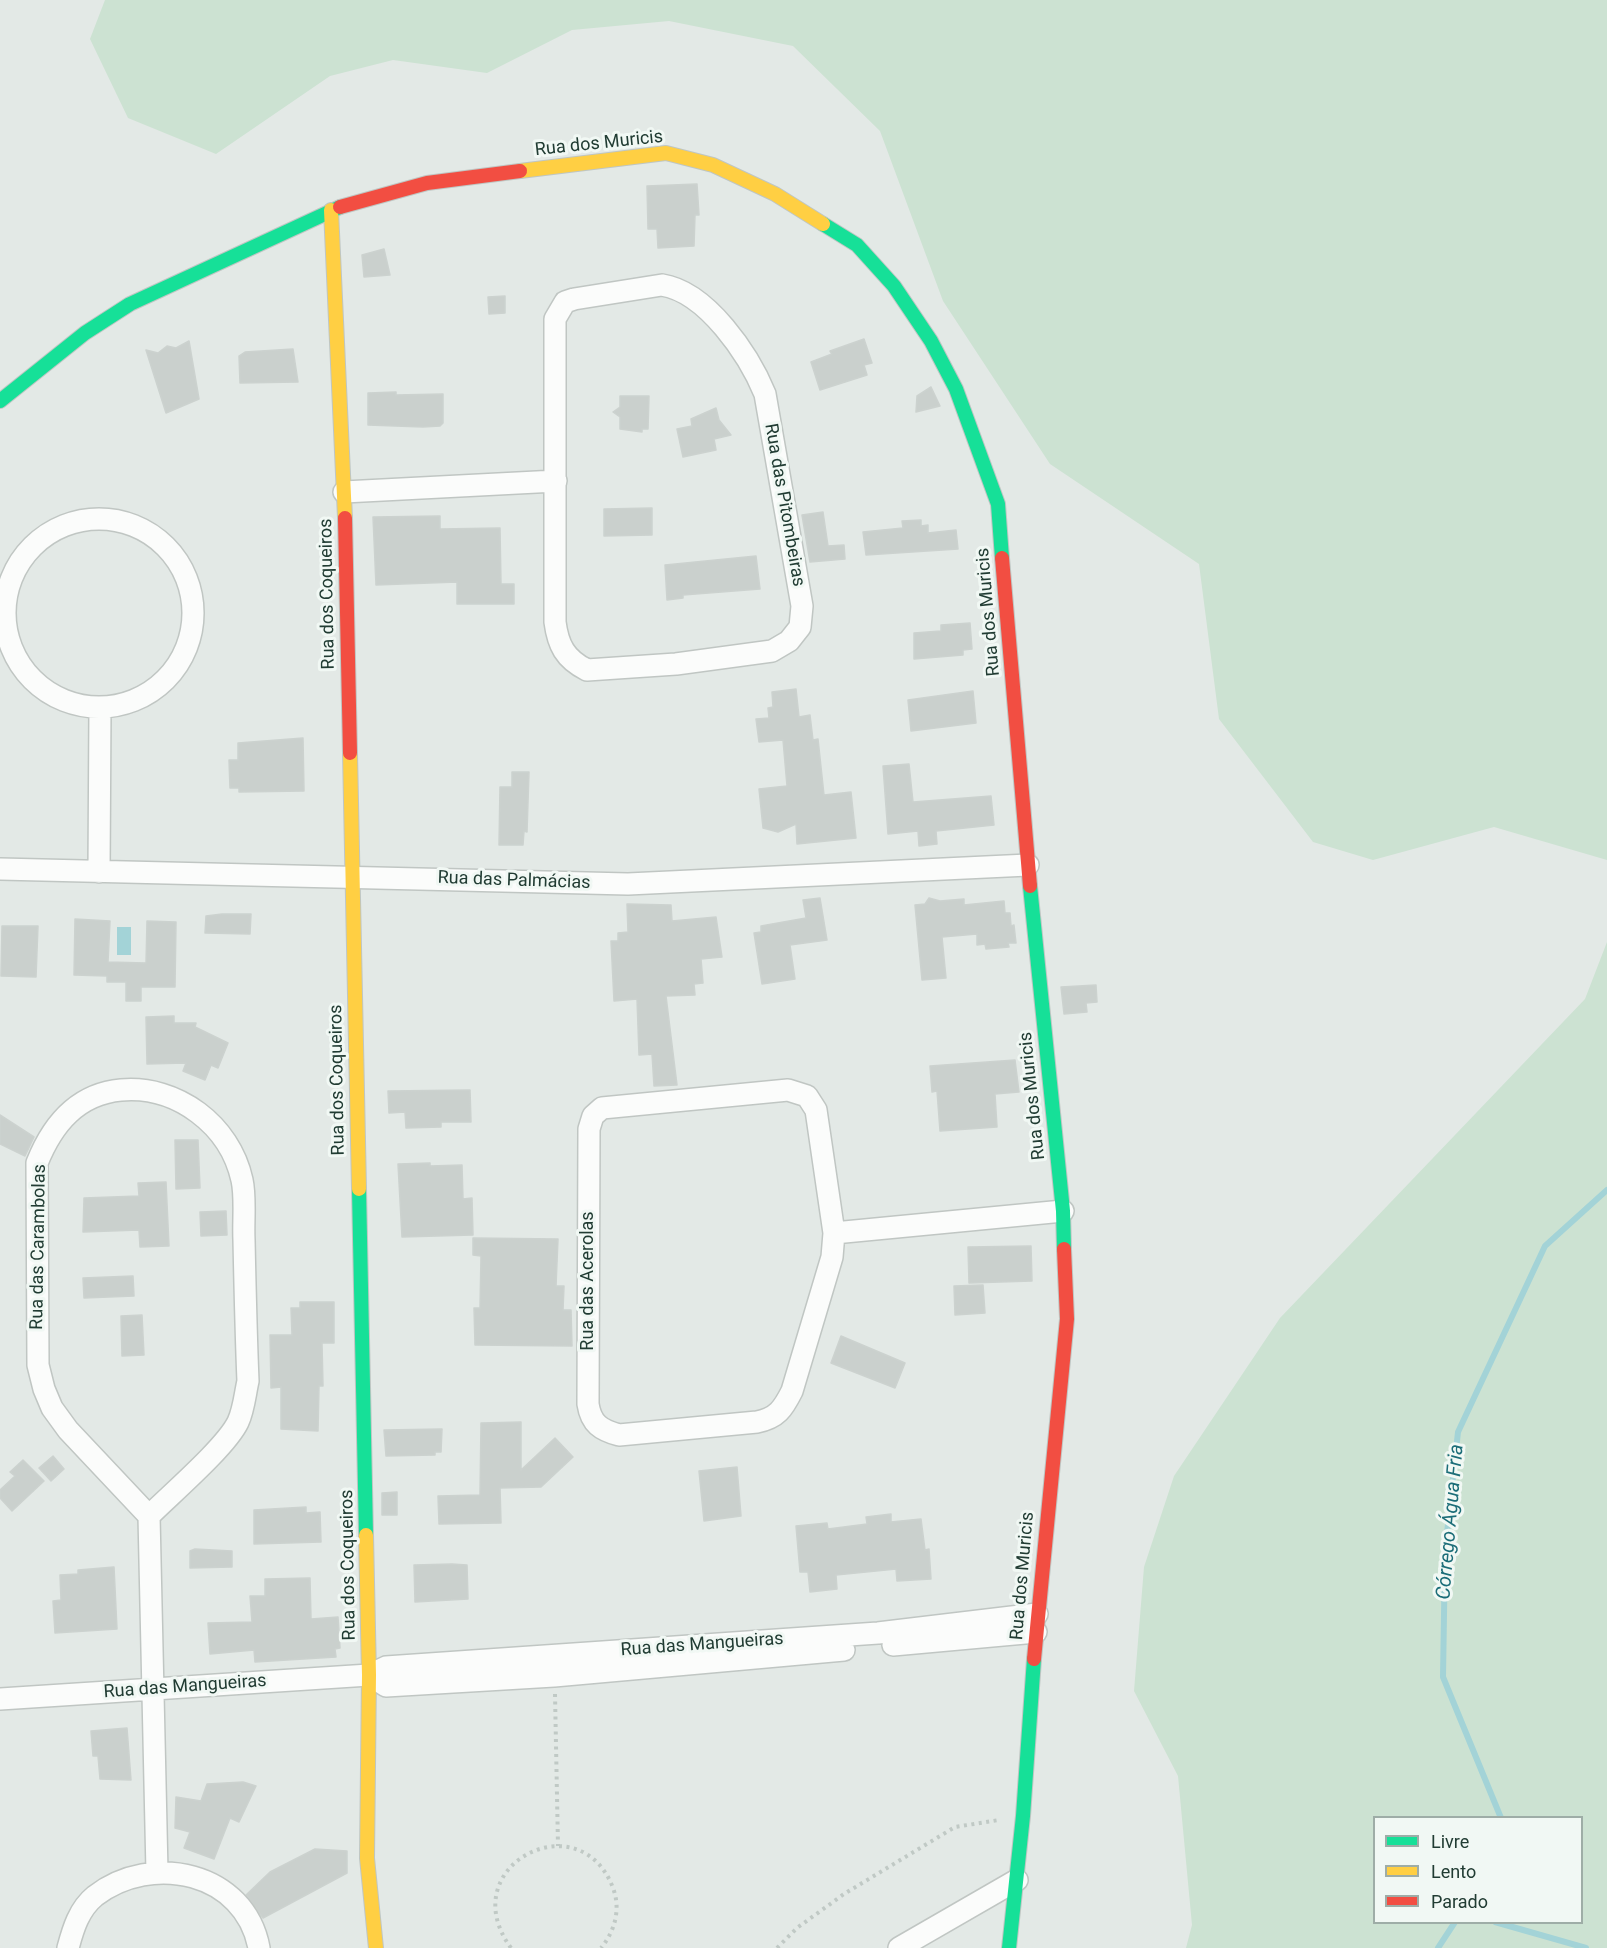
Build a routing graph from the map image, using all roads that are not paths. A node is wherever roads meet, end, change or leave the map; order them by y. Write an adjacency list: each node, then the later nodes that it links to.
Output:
1 (331, 210): 2 (street, Rua dos Muricis); 4 (street, Rua dos Coqueiros); 6 (street, Rua dos Muricis)
2 (0, 401)
3 (556, 482): 3 (street, Rua das Pitombeiras); 4 (street)
4 (344, 492): 9 (street, Rua dos Coqueiros)
5 (100, 707): 5 (street); 8 (street)
6 (1028, 865): 9 (street, Rua das Palmácias); 10 (street, Rua dos Muricis)
7 (0, 869): 8 (street, Rua das Palmácias)
8 (99, 872): 9 (street, Rua das Palmácias)
9 (352, 877): 14 (street, Rua dos Coqueiros)
10 (1063, 1211): 11 (street); 13 (street, Rua dos Muricis)
11 (834, 1233): 11 (street, Rua das Acerolas)
12 (149, 1516): 12 (street, Rua das Carambolas); 15 (street)
13 (1036, 1623): 14 (street, Rua das Mangueiras); 18 (street, Rua dos Muricis)
14 (369, 1676): 15 (street, Rua das Mangueiras); 21 (street, Rua dos Coqueiros)
15 (153, 1689): 16 (street, Rua das Mangueiras); 17 (street)
16 (0, 1699)
17 (157, 1872): 19 (street); 20 (street)
18 (1017, 1880): 22 (street); 23 (street, Rua dos Muricis)
19 (68, 1948)
20 (259, 1948)
21 (376, 1948)
22 (900, 1948)
23 (1009, 1948)

